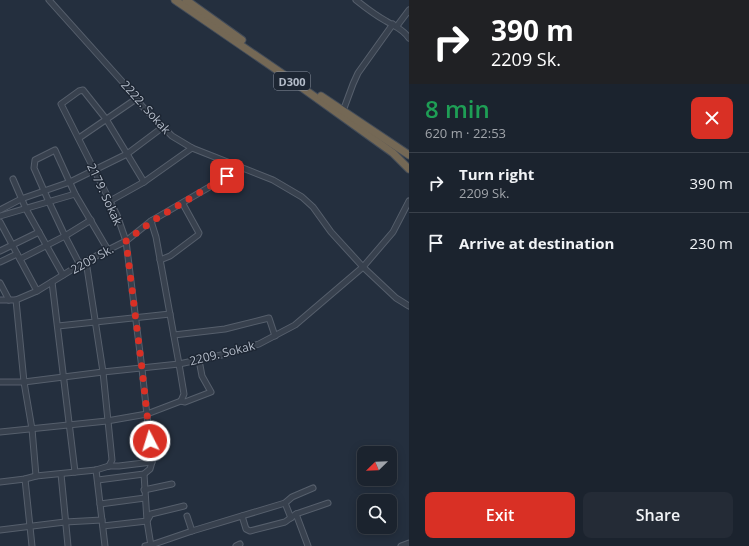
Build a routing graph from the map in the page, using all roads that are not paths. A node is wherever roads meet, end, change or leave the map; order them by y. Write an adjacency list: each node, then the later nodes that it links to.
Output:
1 (49, 0): 8 (street, 2222. Sokak)
2 (175, 0): 18 (highway, D300)
3 (186, 0): 9 (highway, D300)
4 (356, 0): 6 (street)
5 (409, 10): 6 (street)
6 (395, 25): 7 (street); 9 (street)
7 (409, 38)
8 (136, 99): 10 (street); 11 (street, 2222. Sokak)
9 (343, 111): 15 (highway, D300)
10 (106, 119): 12 (street); 12 (street, 2179. Sokak); 14 (street)
11 (163, 127): 13 (street, 2222. Sokak); 14 (street)
12 (79, 138): 17 (street, 2179. Sokak)
13 (192, 148): 16 (street, 2222. Sokak); 21 (street)
14 (127, 154): 17 (street); 21 (street)
15 (409, 155)
16 (240, 167): 28 (street, 2209 Sk.); 48 (street, 2222. Sokak)
17 (94, 169): 20 (street); 25 (street, 2179. Sokak)
18 (409, 169)
19 (13, 179): 24 (street)
20 (70, 182): 22 (street); 22 (street); 23 (street)
21 (144, 182): 25 (street)
22 (44, 191): 24 (street); 26 (street)
23 (75, 194): 26 (street); 32 (street)
24 (21, 199): 29 (street); 30 (street)
25 (110, 201): 37 (street, 2179. Sokak)
26 (48, 202): 29 (street); 36 (street)
27 (409, 202): 48 (street, 2209. Sokak)
28 (182, 204): 34 (street, 2209 Sk.); 44 (street)
29 (26, 209): 31 (street); 35 (street)
30 (0, 210)
31 (0, 216)
32 (91, 220): 36 (street); 40 (street)
33 (0, 222): 38 (street)
34 (151, 222): 37 (street, 2209 Sk.); 44 (street)
35 (39, 232): 38 (street); 39 (street)
36 (65, 236): 39 (street); 47 (street)
37 (126, 241): 40 (street, 2209 Sk.); 58 (street, 2179. Sokak)
38 (12, 245): 41 (street); 42 (street)
39 (46, 246): 43 (street); 49 (street)
40 (108, 250): 45 (street, 2209 Sk.)
41 (0, 251)
42 (17, 254): 43 (street); 46 (street)
43 (20, 259): 52 (street)
44 (160, 260): 57 (street)
45 (86, 261): 47 (street, 2209 Sk.); 59 (street)
46 (0, 262)
47 (80, 265): 49 (street, 2209 Sk.)
48 (363, 267): 56 (street, 2222. Sokak); 62 (street, 2209. Sokak)
49 (63, 275): 50 (street, 2209 Sk.)
50 (52, 282): 52 (street, 2209 Sk.); 60 (street)
51 (0, 283): 54 (street)
52 (37, 291): 55 (street, 2209 Sk.)
53 (0, 300): 54 (street, 2209 Sk.)
54 (9, 300): 55 (street, 2209 Sk.)
55 (16, 300): 69 (street)
56 (409, 306)
57 (170, 314): 58 (street); 61 (street)
58 (135, 318): 59 (street); 65 (street, 2179. Sokak)
59 (95, 322): 60 (street); 66 (street)
60 (58, 326): 67 (street)
61 (174, 335): 62 (street); 64 (street)
62 (275, 336): 63 (street, 2209. Sokak)
63 (199, 360): 64 (street, 2209. Sokak); 70 (street)
64 (179, 364): 65 (street, 2209. Sokak); 70 (street)
65 (142, 369): 66 (street, 2209. Sokak); 71 (street, 2179. Sokak)
66 (103, 372): 67 (street, 2209. Sokak); 72 (street)
67 (64, 377): 69 (street, 2209. Sokak); 73 (street)
68 (0, 382): 69 (street, 2209. Sokak)
69 (24, 382): 74 (street)
70 (181, 401): 71 (street)
71 (147, 414): 72 (street); 76 (street, 2179. Sokak)
72 (107, 421): 73 (street); 77 (street)
73 (69, 425): 74 (street); 79 (street)
74 (32, 429): 75 (street); 82 (street)
75 (0, 432)
76 (152, 462): 77 (street); 81 (street)
77 (109, 466): 78 (street)
78 (96, 470): 79 (street); 84 (street)
79 (75, 472): 80 (street)
80 (61, 474): 82 (street); 100 (street)
81 (144, 474): 84 (street); 88 (street)
82 (36, 476): 83 (street)
83 (25, 479): 85 (street); 101 (street)
84 (98, 480): 92 (street)
85 (0, 482)
86 (172, 484): 88 (street)
87 (313, 488): 90 (street)
88 (144, 490): 89 (street)
89 (145, 498): 92 (street); 99 (street)
90 (285, 503): 96 (street); 97 (street)
91 (328, 503): 94 (street)
92 (100, 504): 98 (street)
93 (184, 506): 99 (street)
94 (296, 514): 97 (street); 111 (street)
95 (187, 516): 104 (street)
96 (242, 516): 97 (street); 104 (street)
97 (291, 518)
98 (102, 520): 100 (street); 102 (street)
99 (147, 520): 102 (street); 110 (street)
100 (65, 522): 101 (street); 107 (street)
101 (30, 526): 103 (street); 106 (street)
102 (103, 526): 108 (street)
103 (0, 530)
104 (192, 531): 110 (street)
105 (409, 543): 112 (street)
106 (32, 546)
107 (68, 546)
108 (105, 546)
109 (145, 546): 110 (street)
110 (151, 546)
111 (308, 546)
112 (401, 546)

